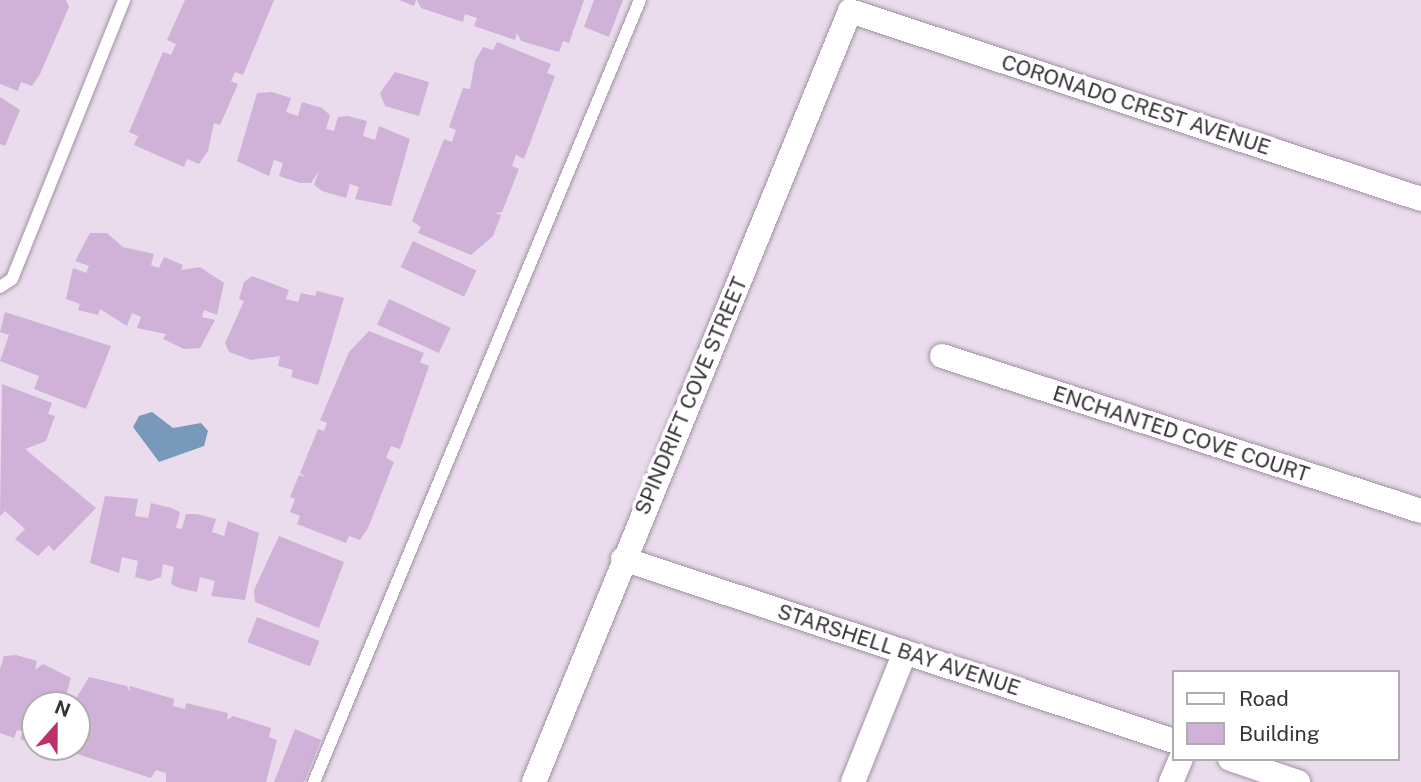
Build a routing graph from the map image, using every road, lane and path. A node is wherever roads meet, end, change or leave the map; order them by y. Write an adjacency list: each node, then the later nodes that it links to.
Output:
1 (124, 0): 5 (lane)
2 (640, 0): 13 (lane)
3 (850, 11): 4 (street, CORONADO CREST AVENUE); 8 (street, SPINDRIFT COVE STREET)
4 (1421, 200)
5 (0, 287)
6 (942, 356): 7 (street, ENCHANTED COVE COURT)
7 (1421, 511)
8 (623, 559): 9 (street, STARSHELL BAY AVENUE); 14 (street, SPINDRIFT COVE STREET)
9 (905, 652): 10 (street, STARSHELL BAY AVENUE); 15 (street)
10 (1172, 740)
11 (1180, 761): 16 (street)
12 (1236, 761): 17 (street)
13 (314, 782)
14 (534, 782)
15 (853, 782)
16 (1171, 782)
17 (1298, 782)

